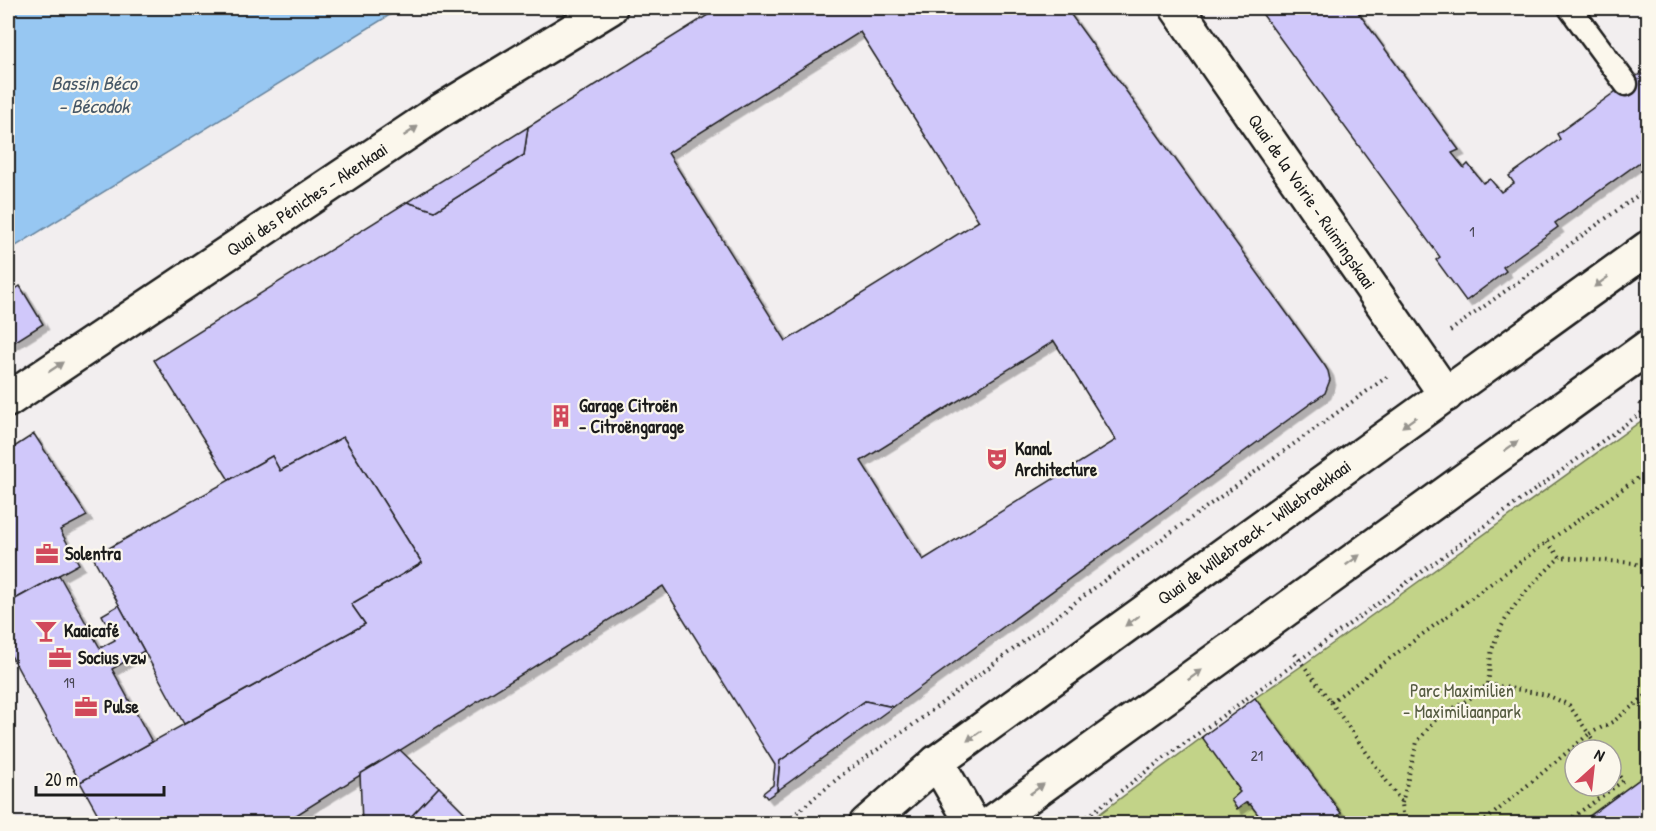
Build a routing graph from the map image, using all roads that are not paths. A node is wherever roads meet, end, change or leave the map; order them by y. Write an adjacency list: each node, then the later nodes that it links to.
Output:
1 (610, 8): 8 (main road, Quai des Péniches - Akenkaai, one-way to 1)
2 (1177, 8): 7 (main road, Quai de la Voirie - Ruimingskaai)
3 (1570, 8): 4 (lane)
4 (1626, 84)
5 (1648, 248): 7 (main road, Quai de Willebroeck - Willebroekkaai, one-way to 7)
6 (1648, 346): 12 (main road, one-way to 6)
7 (1446, 395): 9 (main road, Quai de Willebroeck - Willebroekkaai, one-way to 9)
8 (8, 400)
9 (937, 762): 10 (main road, Quai de Willebroeck - Willebroekkaai); 11 (main road)
10 (866, 824)
11 (973, 824)
12 (990, 824)

